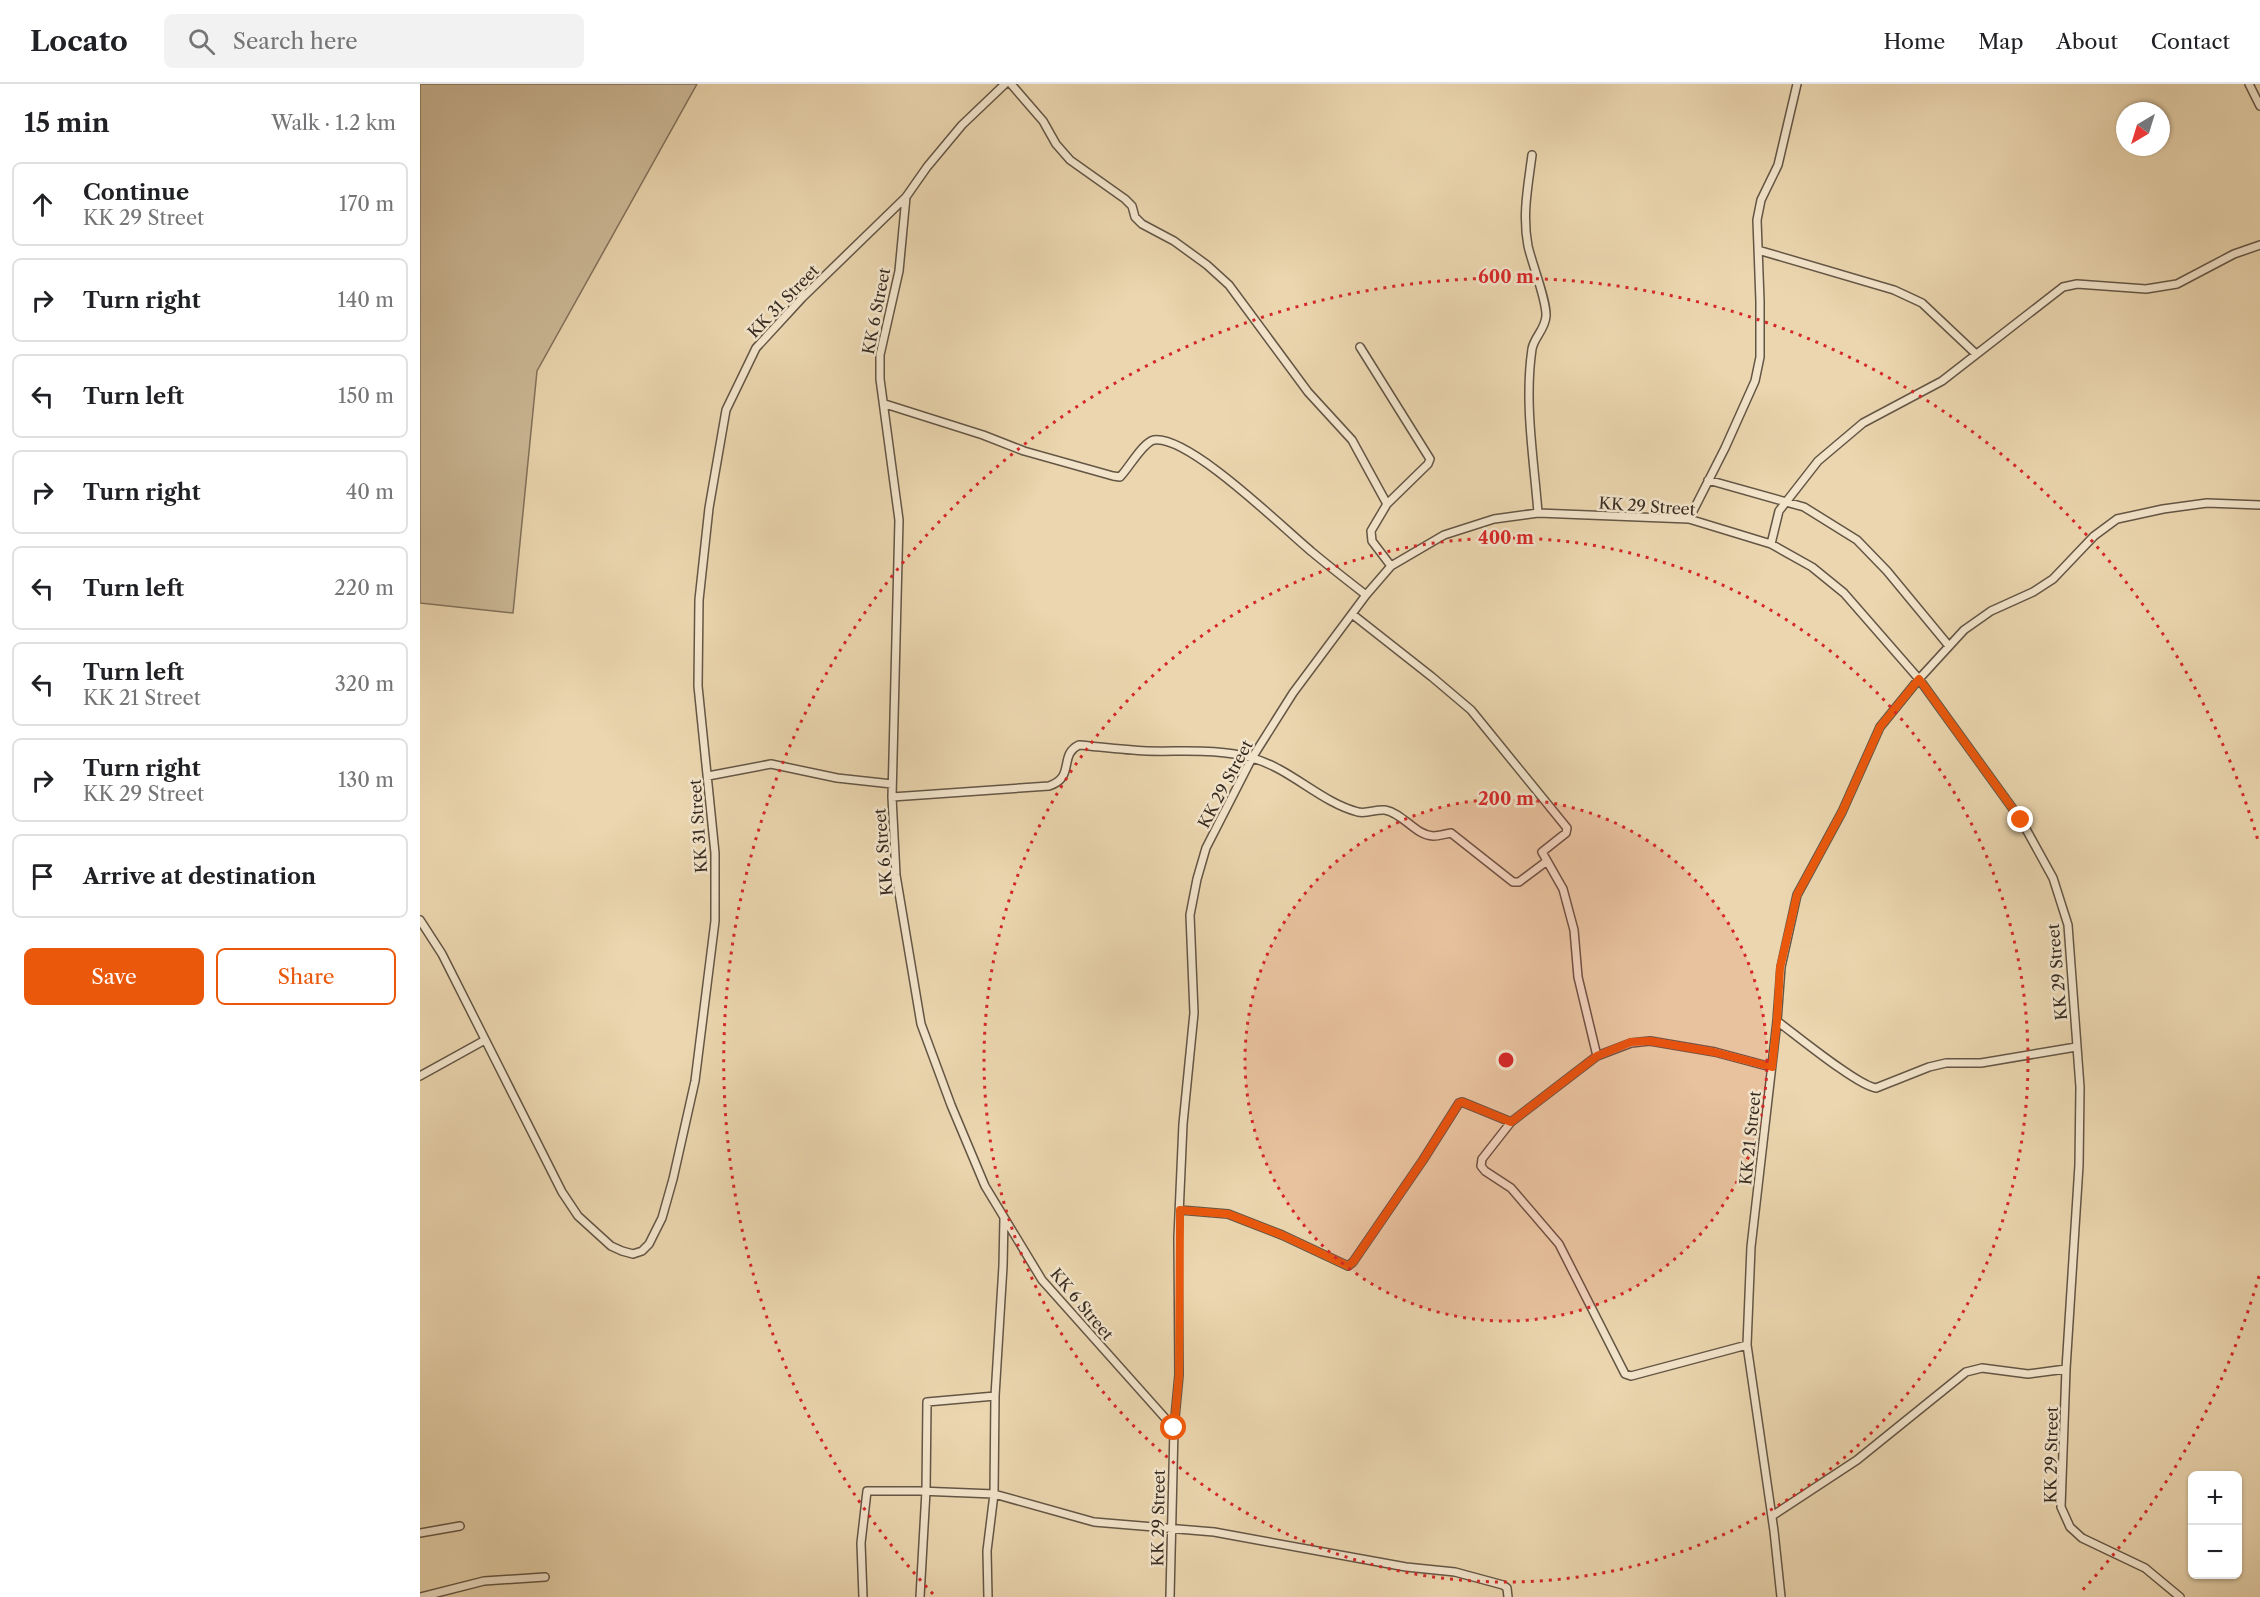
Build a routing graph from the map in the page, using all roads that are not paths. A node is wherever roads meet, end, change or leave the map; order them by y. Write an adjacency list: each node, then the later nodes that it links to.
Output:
1 (1005, 84): 7 (street, KK 31 Street)
2 (1011, 84): 15 (street)
3 (1797, 84): 9 (street)
4 (2248, 84): 5 (street)
5 (2260, 106)
6 (1532, 155): 17 (street)
7 (906, 197): 12 (street, KK 6 Street); 26 (street, KK 31 Street)
8 (2260, 245): 11 (street)
9 (1758, 250): 11 (street); 13 (street)
10 (1360, 347): 15 (street)
11 (1976, 354): 14 (street)
12 (885, 404): 21 (street); 27 (street, KK 6 Street)
13 (1708, 480): 14 (street); 18 (street)
14 (1785, 502): 19 (street); 23 (street)
15 (1387, 504): 20 (street)
16 (2260, 505): 23 (street, KK 21 Street)
17 (1538, 513): 18 (street, KK 29 Street); 20 (street, KK 29 Street)
18 (1689, 519): 19 (street, KK 29 Street)
19 (1771, 544): 24 (street, KK 29 Street)
20 (1391, 566): 21 (street, KK 29 Street)
21 (1366, 595): 22 (street, KK 29 Street)
22 (1352, 614): 25 (street, KK 29 Street); 29 (street)
23 (1949, 646): 24 (street, KK 21 Street)
24 (1919, 679): 31 (street, KK 21 Street); 33 (street, KK 29 Street)
25 (1252, 758): 28 (street); 29 (street); 38 (street, KK 29 Street)
26 (708, 776): 27 (street); 32 (street, KK 31 Street)
27 (892, 784): 28 (street, KK 6 Street)
28 (892, 797): 39 (street, KK 6 Street)
29 (1547, 861): 34 (street)
30 (420, 920): 32 (street, KK 31 Street)
31 (1777, 1021): 33 (street); 35 (street, KK 21 Street)
32 (485, 1040): 36 (street)
33 (2076, 1047): 41 (street, KK 29 Street)
34 (1597, 1056): 35 (street); 37 (street)
35 (1772, 1067): 40 (street, KK 21 Street)
36 (420, 1076)
37 (1511, 1122): 38 (street); 40 (street)
38 (1180, 1210): 43 (street, KK 29 Street)
39 (1004, 1217): 42 (street); 43 (street, KK 6 Street)
40 (1747, 1345): 46 (street, KK 21 Street)
41 (2066, 1369): 46 (street); 58 (street, KK 29 Street)
42 (995, 1396): 44 (street); 45 (street)
43 (1174, 1428): 48 (street, KK 29 Street)
44 (926, 1491): 45 (street); 52 (street); 53 (street)
45 (994, 1494): 48 (street); 54 (street)
46 (1772, 1516): 57 (street, KK 21 Street)
47 (459, 1526): 49 (street)
48 (1171, 1527): 55 (street, KK 29 Street); 56 (street)
49 (420, 1533)
50 (546, 1577): 51 (street)
51 (421, 1597)
52 (863, 1597)
53 (920, 1597)
54 (988, 1597)
55 (1170, 1597)
56 (1508, 1597)
57 (1781, 1597)
58 (2180, 1597)

